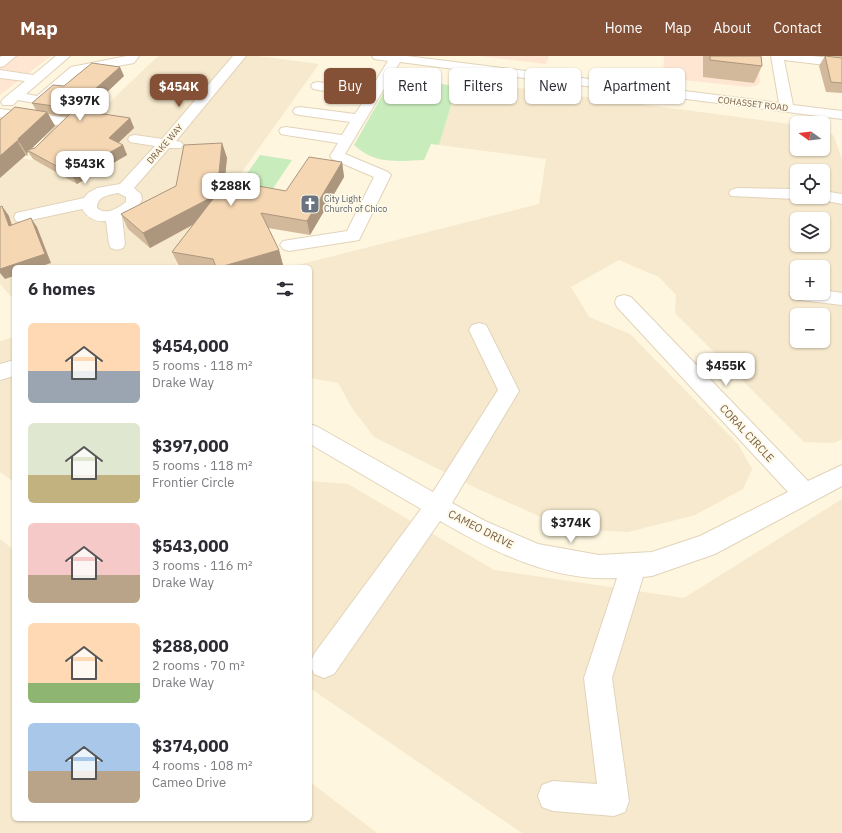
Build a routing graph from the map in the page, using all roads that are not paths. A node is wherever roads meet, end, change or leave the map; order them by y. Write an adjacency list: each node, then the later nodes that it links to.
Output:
1 (10, 56): 9 (street)
2 (64, 56): 12 (street)
3 (133, 56): 16 (street)
4 (240, 56): 27 (street, DRAKE WAY)
5 (378, 56): 7 (street, COHASSET ROAD)
6 (777, 56): 10 (street); 19 (street)
7 (396, 58): 8 (street, COHASSET ROAD); 15 (street)
8 (411, 58): 19 (street, COHASSET ROAD)
9 (0, 63)
10 (842, 63)
11 (0, 74): 12 (street)
12 (36, 79): 16 (street)
13 (318, 86): 14 (street)
14 (324, 87)
15 (376, 91)
16 (15, 96): 18 (street)
17 (368, 104): 23 (street)
18 (0, 108)
19 (787, 108): 22 (street, COHASSET ROAD)
20 (300, 111): 23 (street)
21 (0, 113): 29 (street)
22 (842, 115)
23 (359, 119): 26 (street)
24 (286, 131): 26 (street)
25 (135, 139): 27 (street)
26 (347, 140): 39 (street)
27 (166, 144): 28 (street); 30 (street, DRAKE WAY)
28 (186, 147)
29 (41, 149)
30 (124, 189): 35 (street); 36 (street)
31 (737, 192): 32 (street)
32 (790, 194)
33 (830, 197): 34 (street)
34 (842, 199)
35 (89, 202): 36 (street); 37 (street)
36 (114, 215): 38 (street)
37 (22, 217)
38 (117, 244)
39 (289, 245)
40 (830, 298): 41 (street)
41 (842, 299)
42 (624, 302): 48 (street, CORAL CIRCLE)
43 (479, 330): 49 (street)
44 (12, 369): 45 (street)
45 (0, 372)
46 (312, 434): 49 (street, CAMEO DRIVE)
47 (842, 474): 48 (street, CAMEO DRIVE)
48 (805, 494): 50 (street, CAMEO DRIVE)
49 (437, 506): 50 (street, CAMEO DRIVE); 51 (street)
50 (634, 565): 52 (street)
51 (324, 664)
52 (553, 796)

